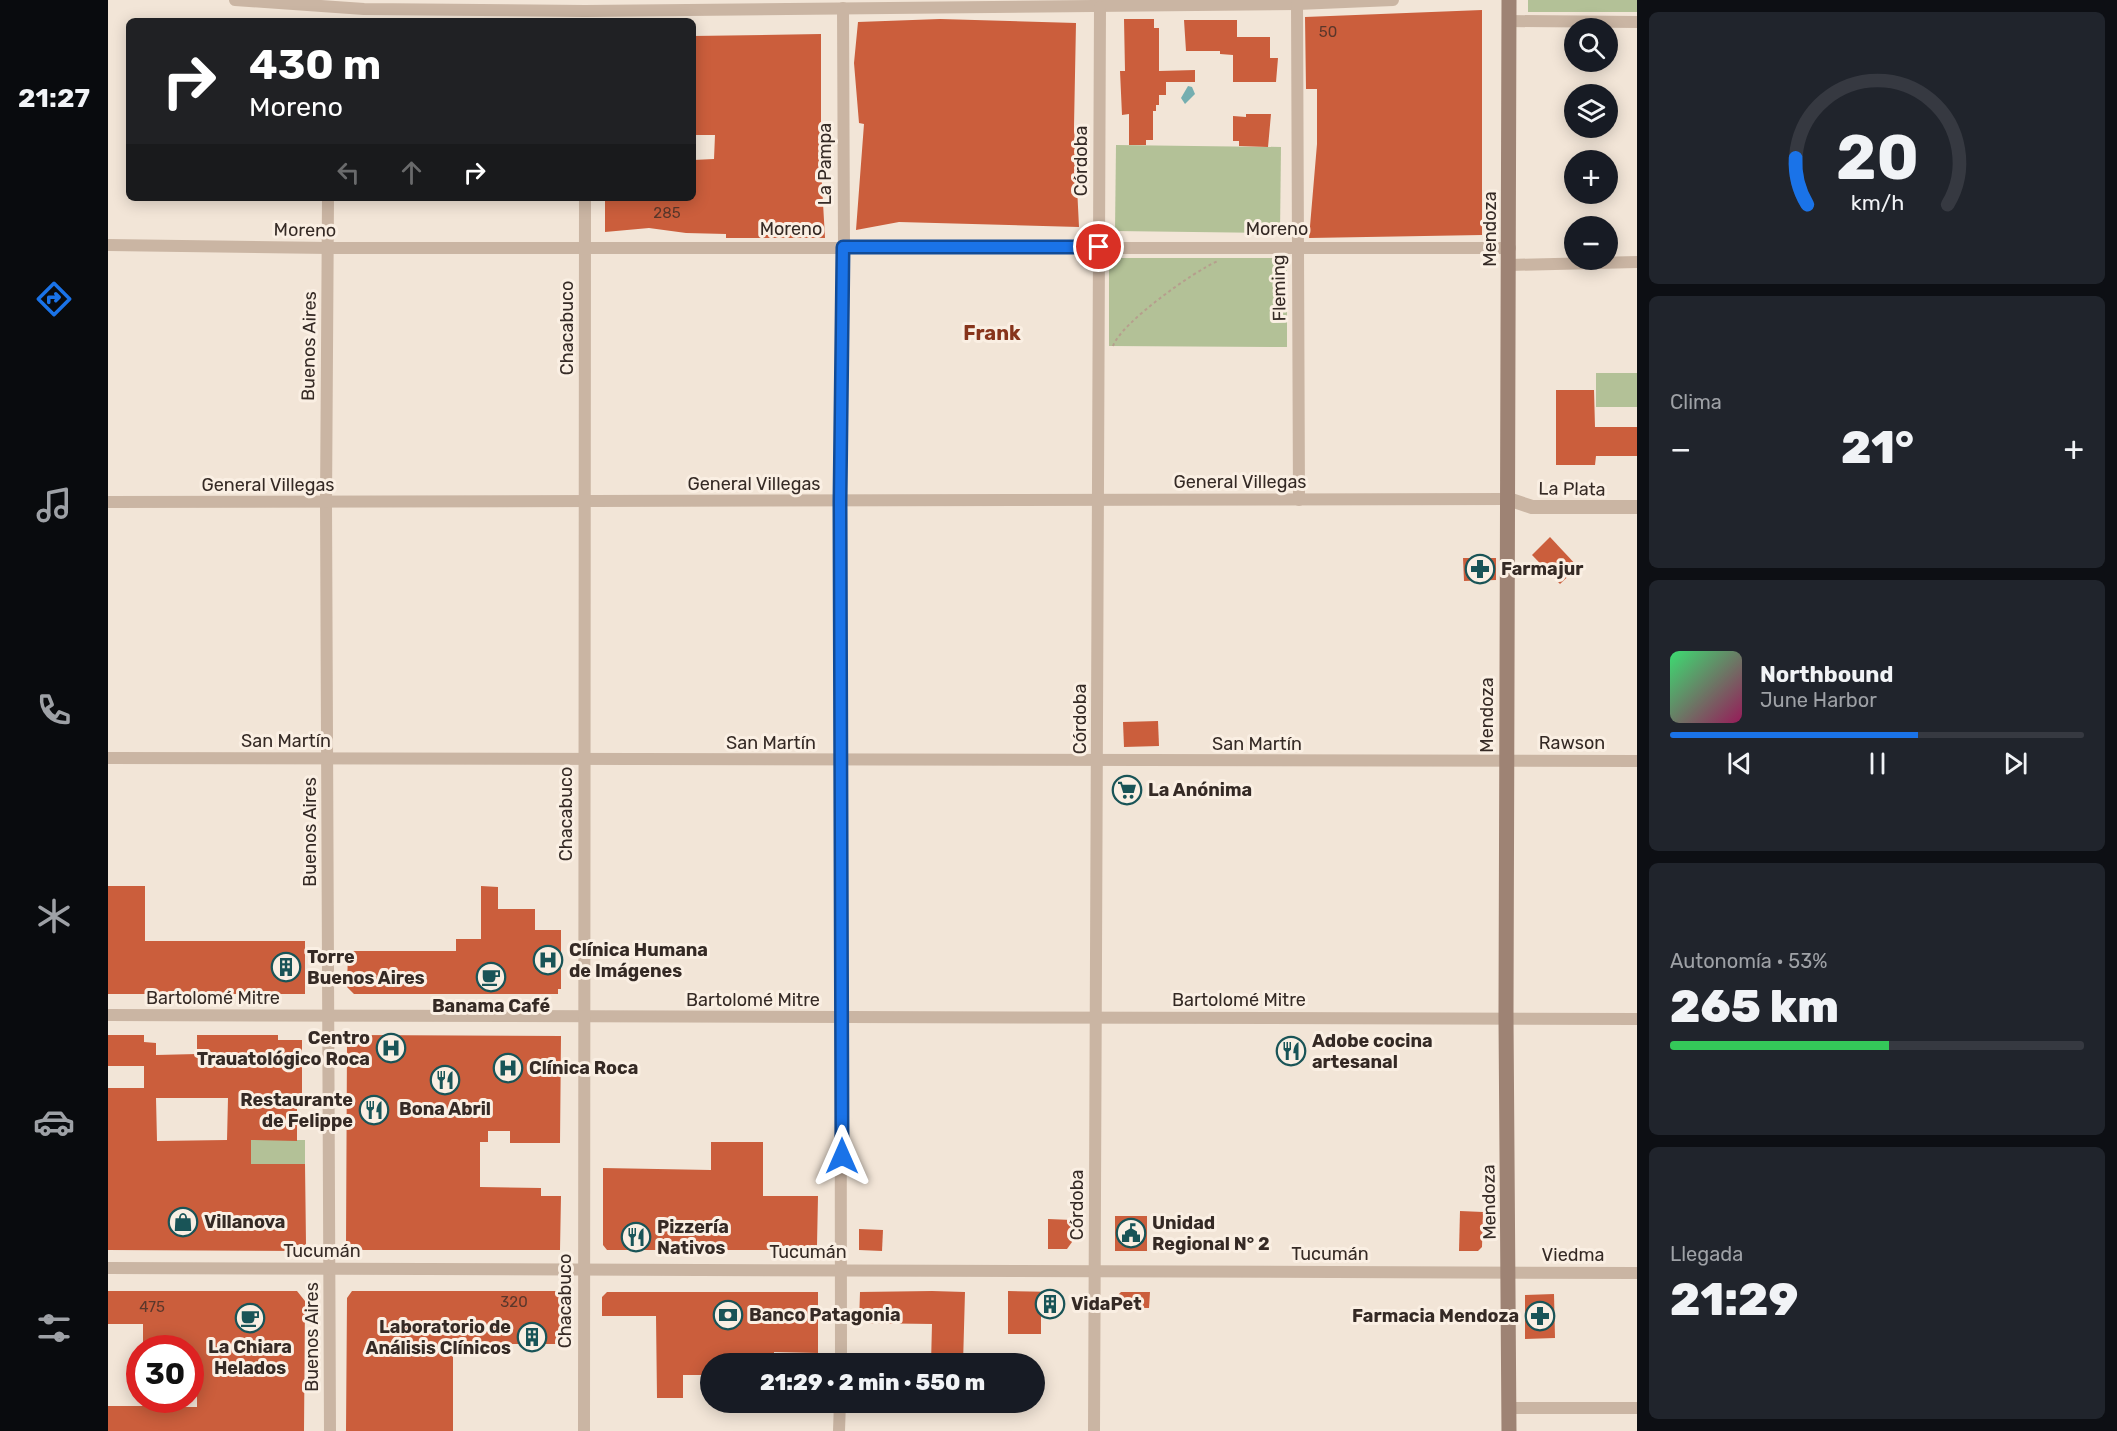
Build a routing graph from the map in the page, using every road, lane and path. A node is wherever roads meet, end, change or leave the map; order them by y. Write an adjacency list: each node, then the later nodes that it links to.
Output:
1 (235, 0): 7 (street)
2 (1393, 0): 4 (street)
3 (1509, 0): 9 (main road, Mendoza)
4 (1297, 4): 5 (street); 18 (street, Fleming)
5 (1100, 7): 6 (street); 15 (street, Córdoba)
6 (843, 8): 8 (street); 14 (street, La Pampa)
7 (329, 15): 8 (street)
8 (585, 16)
9 (1509, 21): 10 (street); 19 (main road, Mendoza)
10 (1637, 22)
11 (328, 201): 16 (street, Buenos Aires)
12 (585, 201): 17 (street, Chacabuco)
13 (108, 245): 16 (street, Moreno)
14 (843, 247): 15 (street, Moreno); 17 (street, Moreno); 29 (street, La Pampa)
15 (1099, 247): 18 (street, Moreno); 25 (street, Córdoba)
16 (328, 248): 17 (street, Moreno); 30 (street, Buenos Aires)
17 (585, 248): 28 (street, Chacabuco)
18 (1296, 248): 19 (street, Moreno); 26 (street, Fleming)
19 (1510, 248): 22 (main road, Mendoza)
20 (1226, 258): 23 (path)
21 (1637, 262): 22 (street)
22 (1510, 265): 24 (main road, Mendoza)
23 (1113, 346)
24 (1508, 499): 26 (street, General Villegas); 31 (street, La Plata); 36 (main road, Mendoza)
25 (1098, 500): 26 (street, General Villegas); 29 (street, General Villegas); 38 (street, Córdoba)
26 (1299, 500)
27 (108, 502): 30 (street, General Villegas)
28 (584, 502): 29 (street, General Villegas); 30 (street, General Villegas); 34 (street, Chacabuco)
29 (840, 502): 35 (street, La Pampa)
30 (326, 504): 33 (street, Buenos Aires)
31 (1637, 507)
32 (108, 758): 33 (street, San Martín)
33 (328, 759): 34 (street, San Martín); 40 (street, Buenos Aires)
34 (584, 761): 35 (street, San Martín); 41 (street, Chacabuco)
35 (841, 761): 38 (street, San Martín); 42 (street, La Pampa)
36 (1507, 761): 37 (street, Rawson); 38 (street, San Martín); 44 (main road, Mendoza)
37 (1637, 761)
38 (1098, 762): 43 (street, Córdoba)
39 (108, 1015): 40 (street, Bartolomé Mitre)
40 (328, 1016): 41 (street, Bartolomé Mitre); 47 (street, Buenos Aires)
41 (583, 1017): 42 (street, Bartolomé Mitre); 48 (street, Chacabuco)
42 (841, 1018): 43 (street, Bartolomé Mitre); 49 (street, La Pampa)
43 (1095, 1018): 44 (street, Bartolomé Mitre); 50 (street, Córdoba)
44 (1506, 1018): 45 (street, Bartolomé Mitre); 51 (main road, Mendoza)
45 (1637, 1018)
46 (108, 1268): 47 (street, Tucumán)
47 (330, 1269): 48 (street, Tucumán); 57 (street, Buenos Aires)
48 (583, 1270): 49 (street, Tucumán); 58 (street, Chacabuco)
49 (842, 1270): 50 (street, Tucumán); 53 (street, La Pampa)
50 (1095, 1271): 51 (street, Tucumán); 60 (street, Córdoba)
51 (1509, 1272): 52 (street, Viedma); 54 (main road, Mendoza)
52 (1637, 1273)
53 (841, 1353)
54 (1509, 1408): 55 (street); 61 (main road, Mendoza)
55 (1637, 1408)
56 (840, 1413): 59 (street)
57 (330, 1431)
58 (584, 1431)
59 (839, 1431)
60 (1094, 1431)
61 (1509, 1431)

